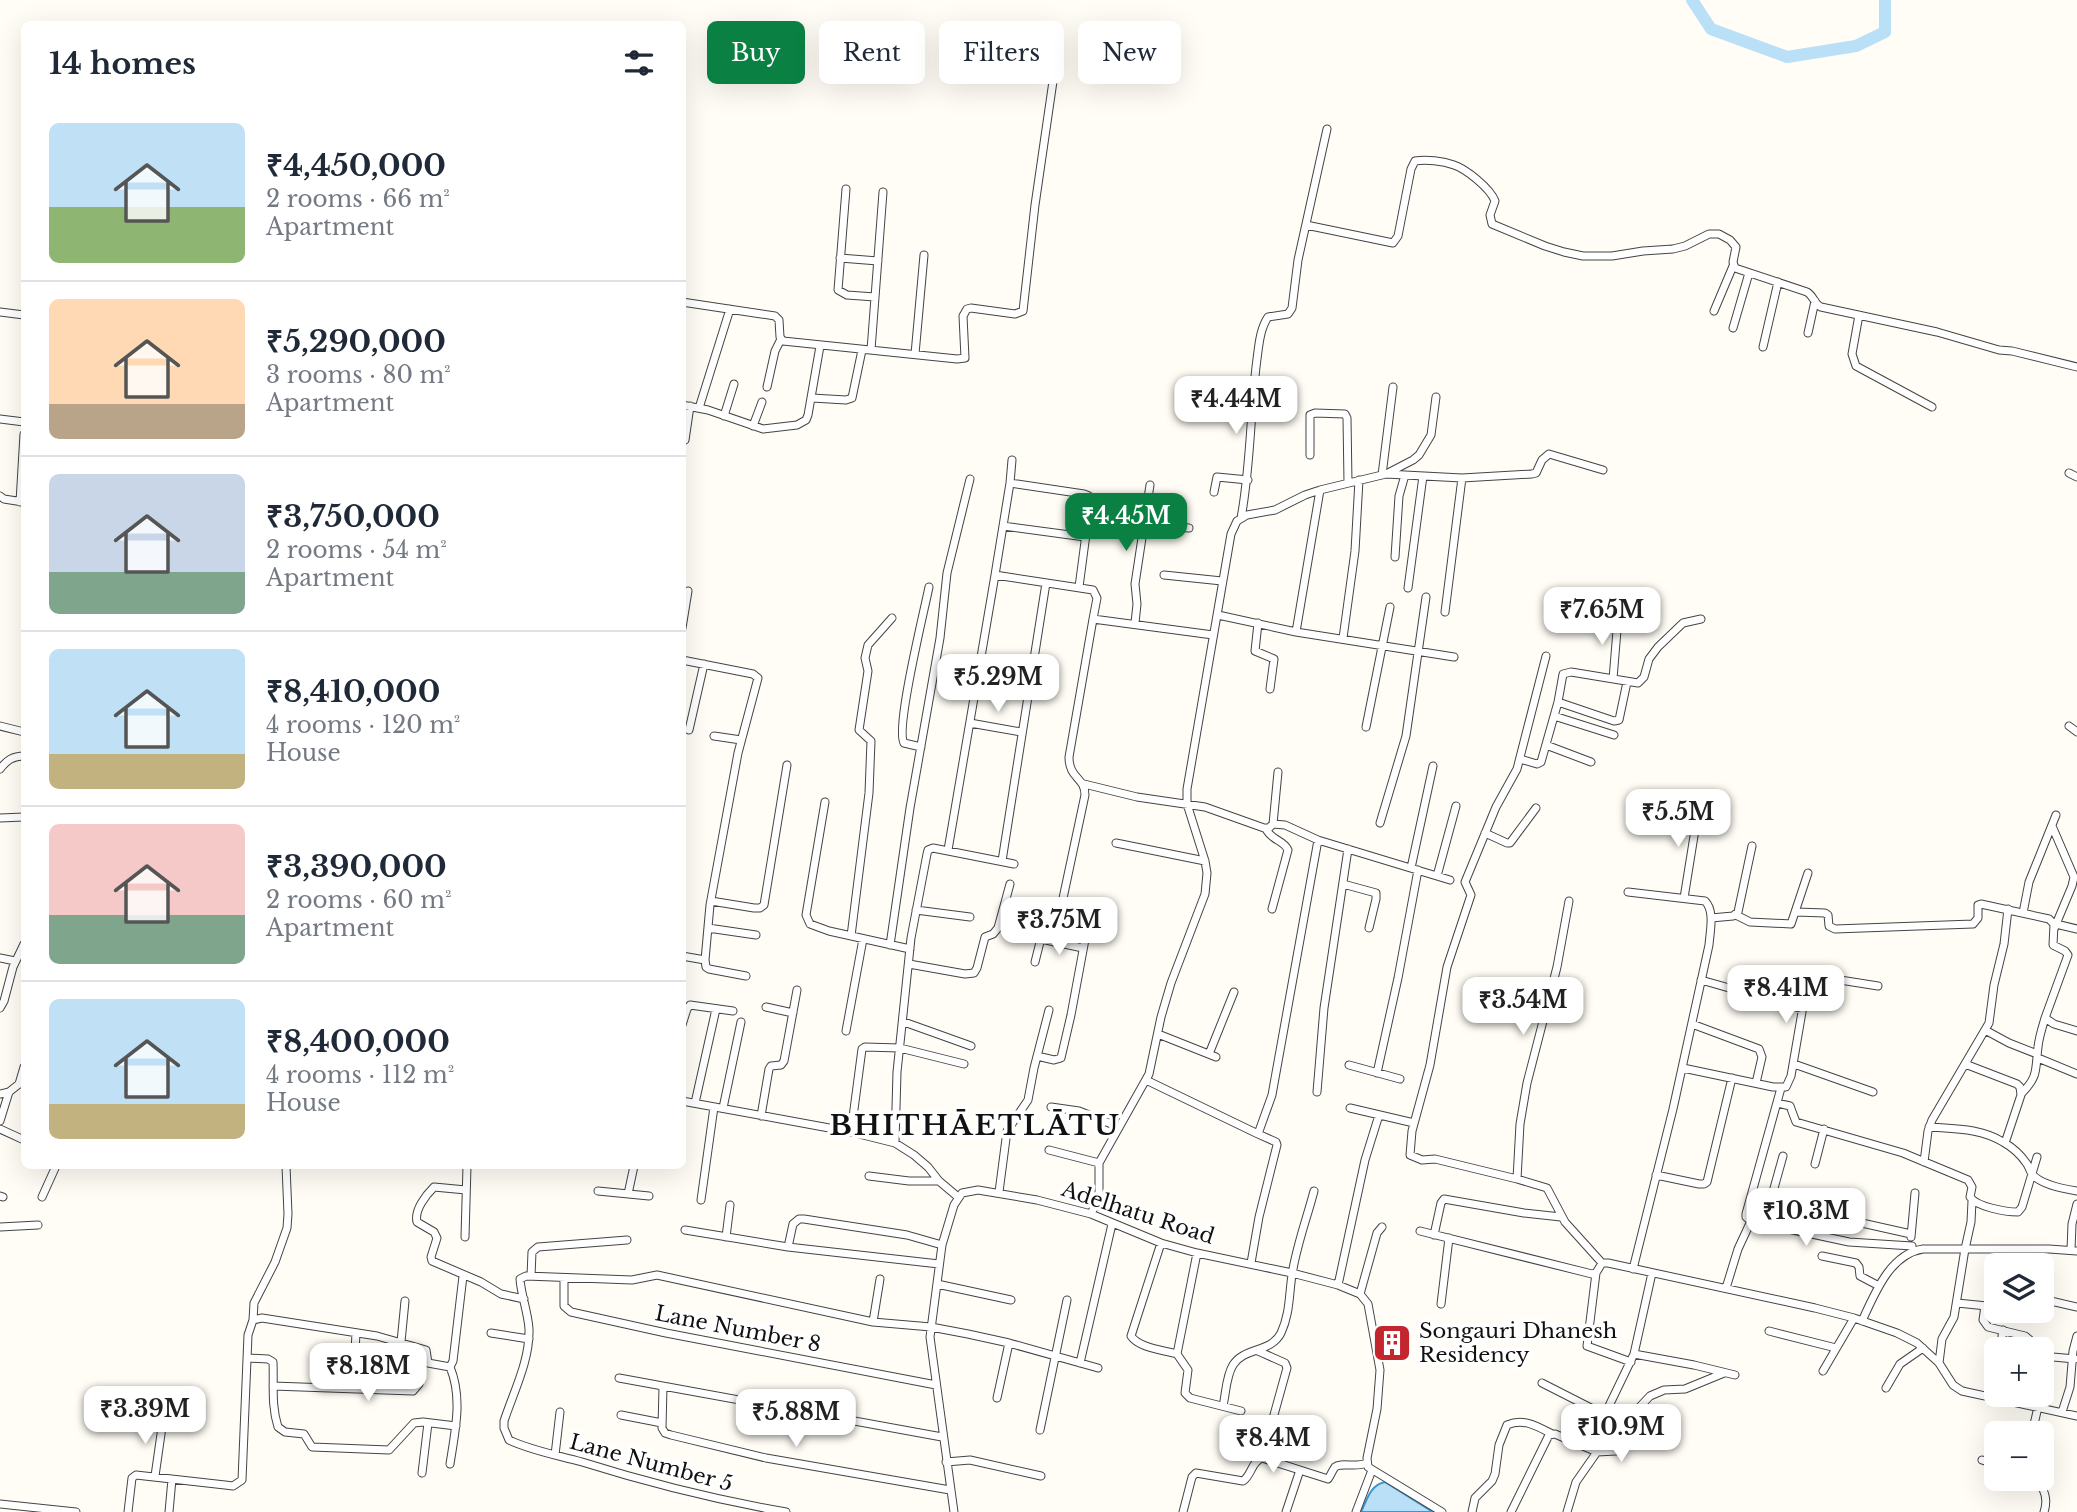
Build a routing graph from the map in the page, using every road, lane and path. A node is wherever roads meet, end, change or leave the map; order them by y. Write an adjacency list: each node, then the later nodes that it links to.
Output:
1 (1053, 84): 26 (street)
2 (1327, 129): 5 (street)
3 (846, 189): 7 (street)
4 (883, 192): 8 (street)
5 (1306, 225): 9 (street); 49 (street)
6 (923, 255): 26 (street)
7 (840, 258): 8 (street); 12 (street)
8 (878, 261): 12 (street)
9 (1733, 266): 10 (street); 16 (street)
10 (1749, 273): 11 (street); 20 (street)
11 (1778, 282): 13 (street); 24 (street)
12 (875, 297): 25 (street)
13 (1815, 301): 19 (street); 21 (street)
14 (686, 303): 15 (street)
15 (730, 309): 22 (street); 34 (street)
16 (1714, 311)
17 (0, 313): 18 (street)
18 (21, 315)
19 (1859, 316): 27 (street); 35 (street)
20 (1733, 328)
21 (1808, 333)
22 (781, 340): 23 (street); 29 (street)
23 (820, 346): 25 (street); 32 (street)
24 (1763, 347)
25 (867, 350): 26 (street); 32 (street)
26 (915, 354)
27 (2077, 367)
28 (734, 384): 36 (street)
29 (767, 387)
30 (1393, 387): 44 (street)
31 (1436, 397): 44 (street)
32 (812, 398): 39 (street)
33 (762, 402): 39 (street)
34 (691, 407): 36 (street); 40 (street)
35 (1932, 407)
36 (724, 416): 39 (street)
37 (0, 419): 38 (street)
38 (21, 422)
39 (753, 426)
40 (686, 434)
41 (1310, 456): 52 (street)
42 (1012, 460): 51 (street)
43 (1603, 470): 47 (street)
44 (1384, 475): 45 (street); 50 (street)
45 (1405, 475): 46 (street); 63 (street)
46 (1423, 476): 47 (street); 70 (street)
47 (1462, 478): 75 (street)
48 (970, 479): 109 (street)
49 (1248, 480): 55 (street); 58 (street)
50 (1359, 480): 52 (street); 85 (street)
51 (1010, 483): 60 (street); 62 (street)
52 (1348, 483): 54 (street)
53 (1150, 485): 59 (street)
54 (1320, 490): 58 (street); 83 (street)
55 (1214, 492)
56 (0, 496): 57 (street)
57 (21, 502)
58 (1241, 518): 66 (street)
59 (1144, 525): 61 (street); 81 (street)
60 (1003, 526): 62 (street); 64 (street)
61 (1189, 528)
62 (1085, 537): 69 (street)
63 (1395, 558)
64 (995, 575): 67 (street); 97 (street)
65 (1164, 575): 66 (street)
66 (1222, 581): 76 (street)
67 (1046, 583): 69 (street); 103 (street)
68 (929, 587): 109 (street)
69 (1079, 587): 79 (street)
70 (1408, 588)
71 (688, 591): 73 (street)
72 (1426, 597): 87 (street)
73 (686, 603)
74 (1390, 607): 86 (street)
75 (1445, 612)
76 (1217, 615): 82 (street); 84 (street)
77 (892, 618): 163 (street)
78 (1618, 618): 92 (street)
79 (1093, 619): 81 (street); 117 (street)
80 (1701, 619): 93 (street)
81 (1136, 623): 84 (street)
82 (1258, 623): 83 (street); 94 (street)
83 (1296, 632): 85 (street)
84 (1213, 635): 119 (street)
85 (1343, 638): 86 (street)
86 (1383, 644): 87 (street); 100 (street)
87 (1418, 651): 89 (street); 126 (street)
88 (1546, 656): 111 (street)
89 (1454, 657)
90 (686, 661): 91 (street)
91 (704, 663): 101 (street); 107 (street)
92 (1613, 680): 93 (street); 95 (street)
93 (1627, 682): 95 (street)
94 (1270, 689)
95 (1558, 702): 96 (street)
96 (1554, 716): 105 (street); 108 (street)
97 (970, 723): 103 (street); 134 (street)
98 (0, 726): 102 (street)
99 (2069, 726): 104 (street)
100 (1366, 727)
101 (690, 730)
102 (21, 731)
103 (1021, 732): 135 (street)
104 (2077, 732)
105 (1614, 735)
106 (714, 736): 107 (street)
107 (741, 740): 147 (street)
108 (1546, 745): 111 (street); 112 (street)
109 (921, 747): 166 (street)
110 (4, 758): 115 (street)
111 (1520, 759): 129 (street)
112 (1591, 762)
113 (787, 765): 147 (street)
114 (1433, 766): 138 (street)
115 (0, 769)
116 (1279, 772): 127 (street)
117 (1084, 784): 119 (street); 149 (street)
118 (825, 802): 163 (street)
119 (1187, 804): 127 (street); 136 (street)
120 (1699, 805): 146 (street)
121 (1456, 806): 140 (street)
122 (1535, 808): 129 (street)
123 (2056, 815): 128 (street)
124 (21, 817): 125 (street)
125 (0, 818)
126 (1380, 823)
127 (1270, 826): 130 (street); 150 (street)
128 (2052, 826): 142 (street); 154 (street)
129 (1485, 833): 228 (street)
130 (1318, 840): 133 (street); 234 (street)
131 (1116, 843): 136 (street)
132 (1752, 846): 155 (street)
133 (1348, 849): 138 (street); 144 (street)
134 (948, 850): 135 (street); 152 (street)
135 (1002, 861): 137 (street)
136 (1205, 861): 196 (street)
137 (1014, 863)
138 (1415, 869): 140 (street); 206 (street)
139 (1808, 873): 153 (street)
140 (1437, 876): 141 (street)
141 (1450, 880)
142 (2075, 881): 158 (street)
143 (1010, 884): 175 (street)
144 (1343, 884): 160 (street); 214 (street)
145 (1628, 892): 146 (street)
146 (1684, 898): 157 (street)
147 (711, 901): 159 (street)
148 (1569, 901): 251 (street)
149 (1062, 903): 165 (street); 167 (street)
150 (1272, 909)
151 (2008, 909): 153 (street); 154 (street); 193 (street)
152 (916, 910): 156 (street); 169 (street)
153 (1796, 912): 155 (street)
154 (2023, 913): 158 (street)
155 (1736, 915): 157 (street)
156 (970, 918)
157 (1711, 918): 177 (street)
158 (2055, 926): 161 (street); 189 (street)
159 (708, 928): 162 (street); 172 (street)
160 (1368, 928)
161 (2077, 929)
162 (756, 934)
163 (851, 936): 164 (street)
164 (863, 939): 166 (street); 194 (street)
165 (1041, 939): 167 (street); 174 (street)
166 (890, 945): 169 (street)
167 (1083, 948): 199 (street)
168 (21, 950): 173 (street)
169 (910, 950): 175 (street)
170 (686, 957): 172 (street)
171 (0, 958): 173 (street)
172 (705, 960): 176 (street)
173 (15, 961): 182 (street)
174 (1035, 962)
175 (909, 964): 191 (street)
176 (746, 976)
177 (1701, 980): 184 (street); 192 (street)
178 (1878, 986): 184 (street)
179 (797, 990): 188 (street)
180 (1234, 992): 196 (street)
181 (766, 1007): 188 (street)
182 (0, 1008)
183 (716, 1009): 186 (street); 187 (street); 220 (street)
184 (1803, 1009): 203 (street)
185 (1049, 1010): 199 (street)
186 (733, 1011)
187 (686, 1012)
188 (793, 1013): 225 (street)
189 (2045, 1018): 195 (street); 200 (street)
190 (741, 1022): 223 (street)
191 (904, 1022): 197 (street); 198 (street)
192 (1692, 1024): 205 (street); 211 (street)
193 (1984, 1030): 200 (street); 201 (street)
194 (846, 1031)
195 (2077, 1031)
196 (1158, 1034): 210 (street)
197 (971, 1046)
198 (900, 1048): 202 (street); 233 (street); 236 (street)
199 (1037, 1055): 256 (street)
200 (2038, 1056): 207 (street); 218 (street)
201 (1965, 1063): 218 (street); 230 (street)
202 (964, 1064)
203 (1794, 1064): 213 (street); 215 (street)
204 (1349, 1065): 206 (street)
205 (1683, 1068): 208 (street); 249 (street)
206 (1377, 1073): 209 (street)
207 (2077, 1074)
208 (1732, 1078): 211 (street); 249 (street)
209 (1400, 1079)
210 (1146, 1080): 229 (street); 234 (street)
211 (1756, 1083): 213 (street)
212 (21, 1085): 216 (street)
213 (1781, 1088): 221 (street)
214 (1317, 1091)
215 (1873, 1091)
216 (9, 1092): 217 (street); 227 (street)
217 (0, 1094)
218 (2021, 1095): 237 (street)
219 (686, 1102): 220 (street)
220 (695, 1103): 223 (street)
221 (1777, 1103): 232 (street); 270 (street)
222 (1051, 1107): 229 (street)
223 (718, 1108): 225 (street); 263 (street)
224 (1350, 1108): 226 (street)
225 (761, 1115): 233 (street)
226 (1379, 1115): 228 (street); 304 (street)
227 (0, 1121)
228 (1413, 1123): 251 (street)
229 (1119, 1127): 242 (street)
230 (1929, 1127): 237 (street); 241 (street)
231 (0, 1129): 235 (street)
232 (1824, 1129): 241 (street); 243 (street)
233 (851, 1132): 236 (street)
234 (1258, 1134): 292 (street)
235 (21, 1139)
236 (895, 1143): 252 (street)
237 (2005, 1143): 248 (street)
238 (1049, 1150): 242 (street)
239 (1783, 1156): 272 (street)
240 (2037, 1157): 248 (street)
241 (1923, 1162): 264 (street)
242 (1099, 1163): 267 (street)
243 (1815, 1164)
244 (55, 1169): 261 (street)
245 (286, 1169): 318 (street)
246 (467, 1169): 253 (street)
247 (633, 1169): 259 (street)
248 (2032, 1174): 257 (street); 264 (street)
249 (1656, 1175): 295 (street)
250 (869, 1176): 252 (street)
251 (1517, 1179): 268 (street)
252 (939, 1181): 262 (street)
253 (466, 1190): 280 (street); 299 (street)
254 (598, 1191): 259 (street)
255 (1314, 1191): 296 (street)
256 (999, 1192): 262 (street, Adelhatu Road); 267 (street, Adelhatu Road)
257 (2077, 1192)
258 (1914, 1193): 278 (street)
259 (628, 1194): 260 (street)
260 (649, 1196)
261 (42, 1197)
262 (958, 1197): 285 (street)
263 (701, 1200)
264 (1972, 1201): 288 (street)
265 (2077, 1204): 289 (street)
266 (730, 1205): 281 (street)
267 (1091, 1214): 271 (street, Adelhatu Road)
268 (1561, 1217): 279 (street); 293 (street)
269 (1844, 1219): 278 (street)
270 (1751, 1220): 272 (street); 306 (street)
271 (1112, 1224): 284 (street, Adelhatu Road); 343 (street)
272 (1764, 1224): 287 (street)
273 (38, 1225): 274 (street)
274 (0, 1227)
275 (1382, 1227): 307 (street)
276 (685, 1230): 281 (street)
277 (1420, 1231): 279 (street)
278 (1911, 1234): 287 (street)
279 (1434, 1235): 282 (street)
280 (465, 1237)
281 (726, 1237): 286 (street)
282 (1449, 1238): 297 (street); 314 (street)
283 (627, 1240): 300 (street)
284 (1161, 1243): 290 (street, Adelhatu Road); 335 (street)
285 (942, 1245): 286 (street); 294 (street)
286 (788, 1247): 294 (street)
287 (1912, 1248): 288 (street); 305 (street)
288 (1965, 1249): 289 (street); 313 (street)
289 (2074, 1251)
290 (1197, 1254): 292 (street, Adelhatu Road); 335 (street)
291 (1822, 1256): 305 (street)
292 (1251, 1263): 296 (street, Adelhatu Road)
293 (1602, 1263): 295 (street); 297 (street)
294 (939, 1264): 303 (street)
295 (1633, 1269): 298 (street)
296 (1292, 1273): 304 (street, Adelhatu Road); 334 (street)
297 (1596, 1273): 340 (street)
298 (1651, 1273): 306 (street); 340 (street)
299 (463, 1276): 308 (street); 345 (street)
300 (531, 1276): 301 (street); 308 (street)
301 (564, 1278): 319 (street); 352 (street, Lane Number 8)
302 (880, 1279): 319 (street)
303 (937, 1284): 309 (street); 321 (street)
304 (1338, 1284): 307 (street, Adelhatu Road)
305 (1879, 1286): 317 (street)
306 (1726, 1288): 317 (street)
307 (1360, 1294): 379 (street)
308 (524, 1299): 329 (street)
309 (1011, 1300)
310 (1068, 1300): 337 (street)
311 (405, 1301): 330 (street)
312 (2054, 1302): 316 (street)
313 (1957, 1303): 315 (street); 344 (street)
314 (1441, 1304)
315 (1984, 1306)
316 (2077, 1307)
317 (1858, 1319): 332 (street); 333 (street)
318 (253, 1320): 324 (street); 339 (street)
319 (873, 1322): 321 (street)
320 (1985, 1323): 322 (street)
321 (931, 1327): 331 (street); 352 (street)
322 (2003, 1330): 327 (street); 328 (street)
323 (1769, 1331): 332 (street)
324 (356, 1333): 330 (street); 336 (street)
325 (491, 1334): 329 (street)
326 (2077, 1336): 341 (street)
327 (2002, 1337)
328 (2026, 1337)
329 (528, 1339): 375 (street, Lane Number 5)
330 (401, 1342): 342 (street)
331 (1009, 1343): 337 (street); 358 (street)
332 (1836, 1348): 347 (street)
333 (1923, 1348): 344 (street); 356 (street)
334 (1258, 1350): 359 (street); 376 (street)
335 (1177, 1354): 359 (street)
336 (355, 1356): 342 (street); 355 (street)
337 (1055, 1356): 343 (street); 371 (street)
338 (2054, 1357): 341 (street)
339 (248, 1358): 353 (street); 384 (street)
340 (1633, 1358): 348 (street); 351 (street)
341 (2075, 1359): 363 (street)
342 (424, 1363): 345 (street); 355 (street)
343 (1080, 1363): 346 (street)
344 (1939, 1363): 357 (street)
345 (450, 1367): 370 (street)
346 (1098, 1368)
347 (1823, 1371)
348 (1724, 1373): 349 (street); 374 (street)
349 (1735, 1376)
350 (619, 1378): 354 (street)
351 (1542, 1383)
352 (936, 1385): 373 (street)
353 (273, 1386): 355 (street); 368 (street)
354 (663, 1386): 369 (street); 373 (street)
355 (353, 1388)
356 (1886, 1388)
357 (1984, 1395)
358 (997, 1398)
359 (1223, 1406): 361 (street)
360 (2038, 1407): 363 (street); 367 (street)
361 (1241, 1411)
362 (560, 1412): 375 (street)
363 (2062, 1412): 365 (street)
364 (621, 1415): 369 (street)
365 (2077, 1416)
366 (163, 1420): 382 (street)
367 (2035, 1421)
368 (428, 1423): 370 (street); 381 (street)
369 (662, 1423): 385 (street)
370 (456, 1426): 378 (street)
371 (1040, 1430)
372 (1552, 1434): 374 (street); 397 (street); 398 (street)
373 (942, 1437): 377 (street)
374 (1597, 1452): 399 (street)
375 (555, 1455): 391 (street, Lane Number 5)
376 (1262, 1458): 380 (street); 393 (street)
377 (946, 1462): 383 (street); 385 (street)
378 (450, 1464)
379 (1369, 1466): 380 (street); 395 (street); 396 (street)
380 (1300, 1470): 394 (street)
381 (422, 1474)
382 (155, 1476): 384 (street); 389 (street)
383 (1041, 1476)
384 (173, 1479): 390 (street)
385 (950, 1490): 392 (street)
386 (2044, 1491): 400 (street)
387 (0, 1504): 388 (street)
388 (76, 1512)
389 (128, 1512)
390 (169, 1512)
391 (786, 1512)
392 (954, 1512)
393 (1183, 1512)
394 (1286, 1512)
395 (1356, 1512)
396 (1442, 1512)
397 (1472, 1512)
398 (1511, 1512)
399 (1567, 1512)
400 (2044, 1512)

